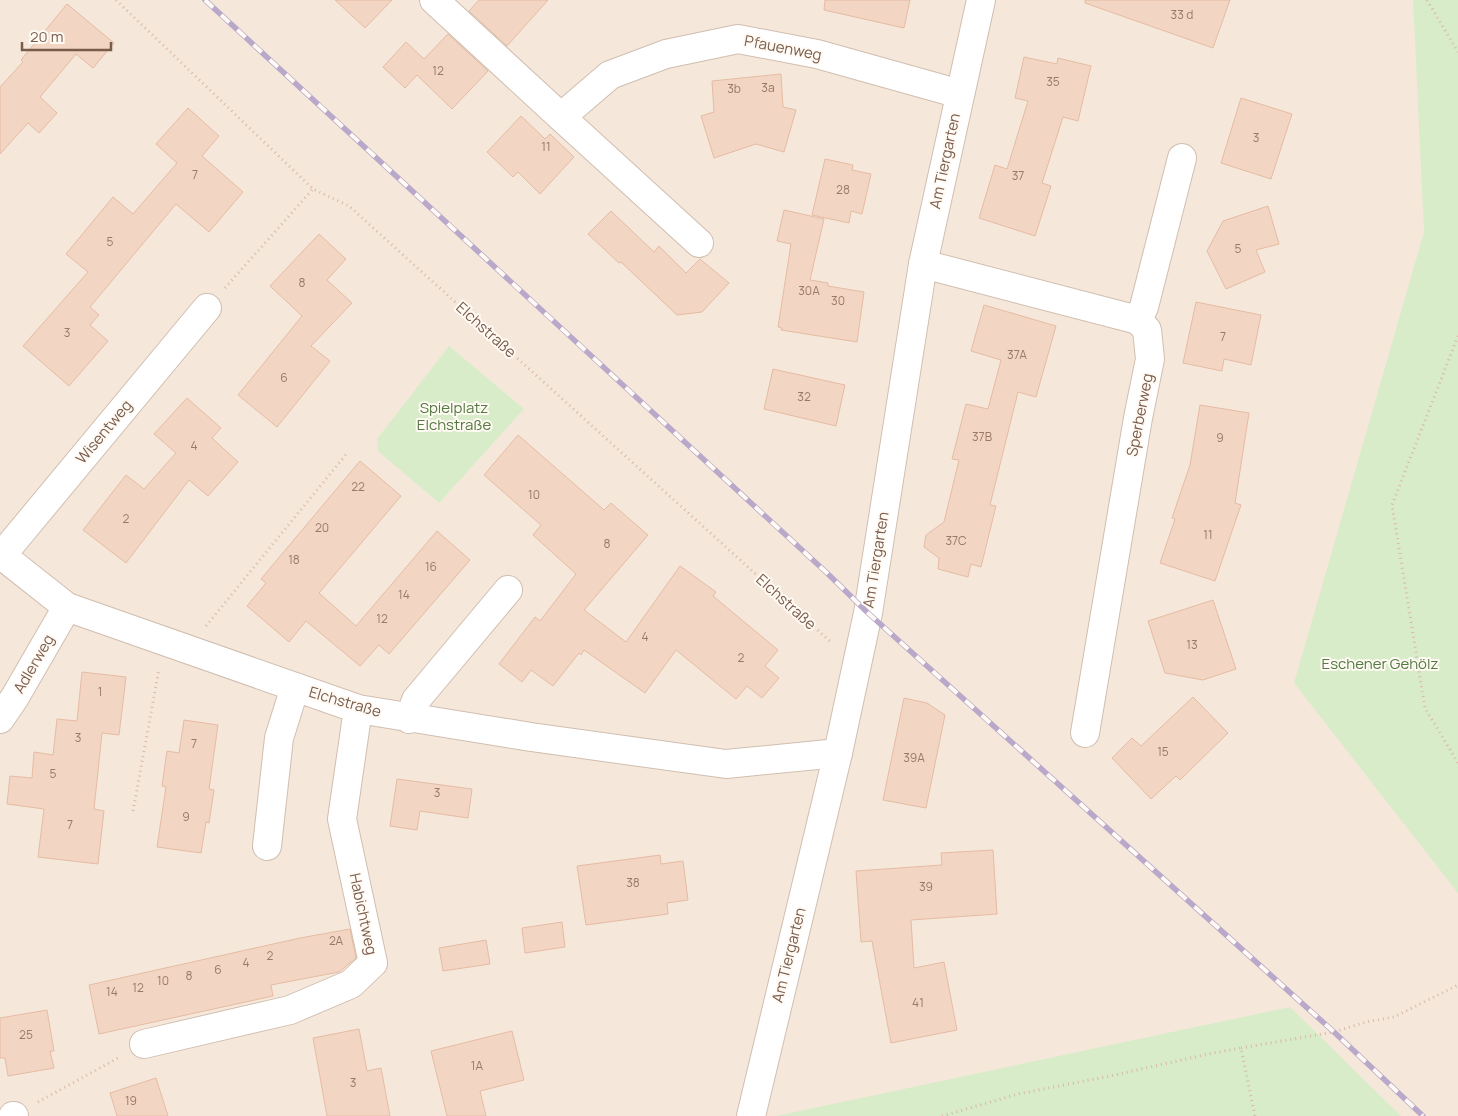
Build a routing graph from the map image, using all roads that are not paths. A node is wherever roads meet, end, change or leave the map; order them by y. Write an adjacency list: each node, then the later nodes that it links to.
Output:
1 (434, 0): 4 (street)
2 (981, 0): 3 (street, Am Tiergarten)
3 (960, 94): 4 (street, Pfauenweg); 7 (street, Am Tiergarten)
4 (561, 117): 6 (street)
5 (1182, 158): 9 (street)
6 (699, 243)
7 (923, 264): 9 (street); 18 (street, Am Tiergarten)
8 (207, 308): 10 (street, Wisentweg)
9 (1138, 320): 17 (street, Sperberweg)
10 (1, 555): 12 (street, Elchstraße)
11 (508, 590): 16 (street)
12 (67, 607): 13 (street, Elchstraße); 15 (street, Adlerweg)
13 (295, 687): 14 (street, Elchstraße); 19 (street)
14 (358, 709): 16 (street, Elchstraße); 20 (street, Habichtweg)
15 (0, 719)
16 (409, 719): 18 (street, Elchstraße)
17 (1085, 733)
18 (838, 753): 21 (street, Am Tiergarten)
19 (267, 846)
20 (144, 1044)
21 (751, 1116)

